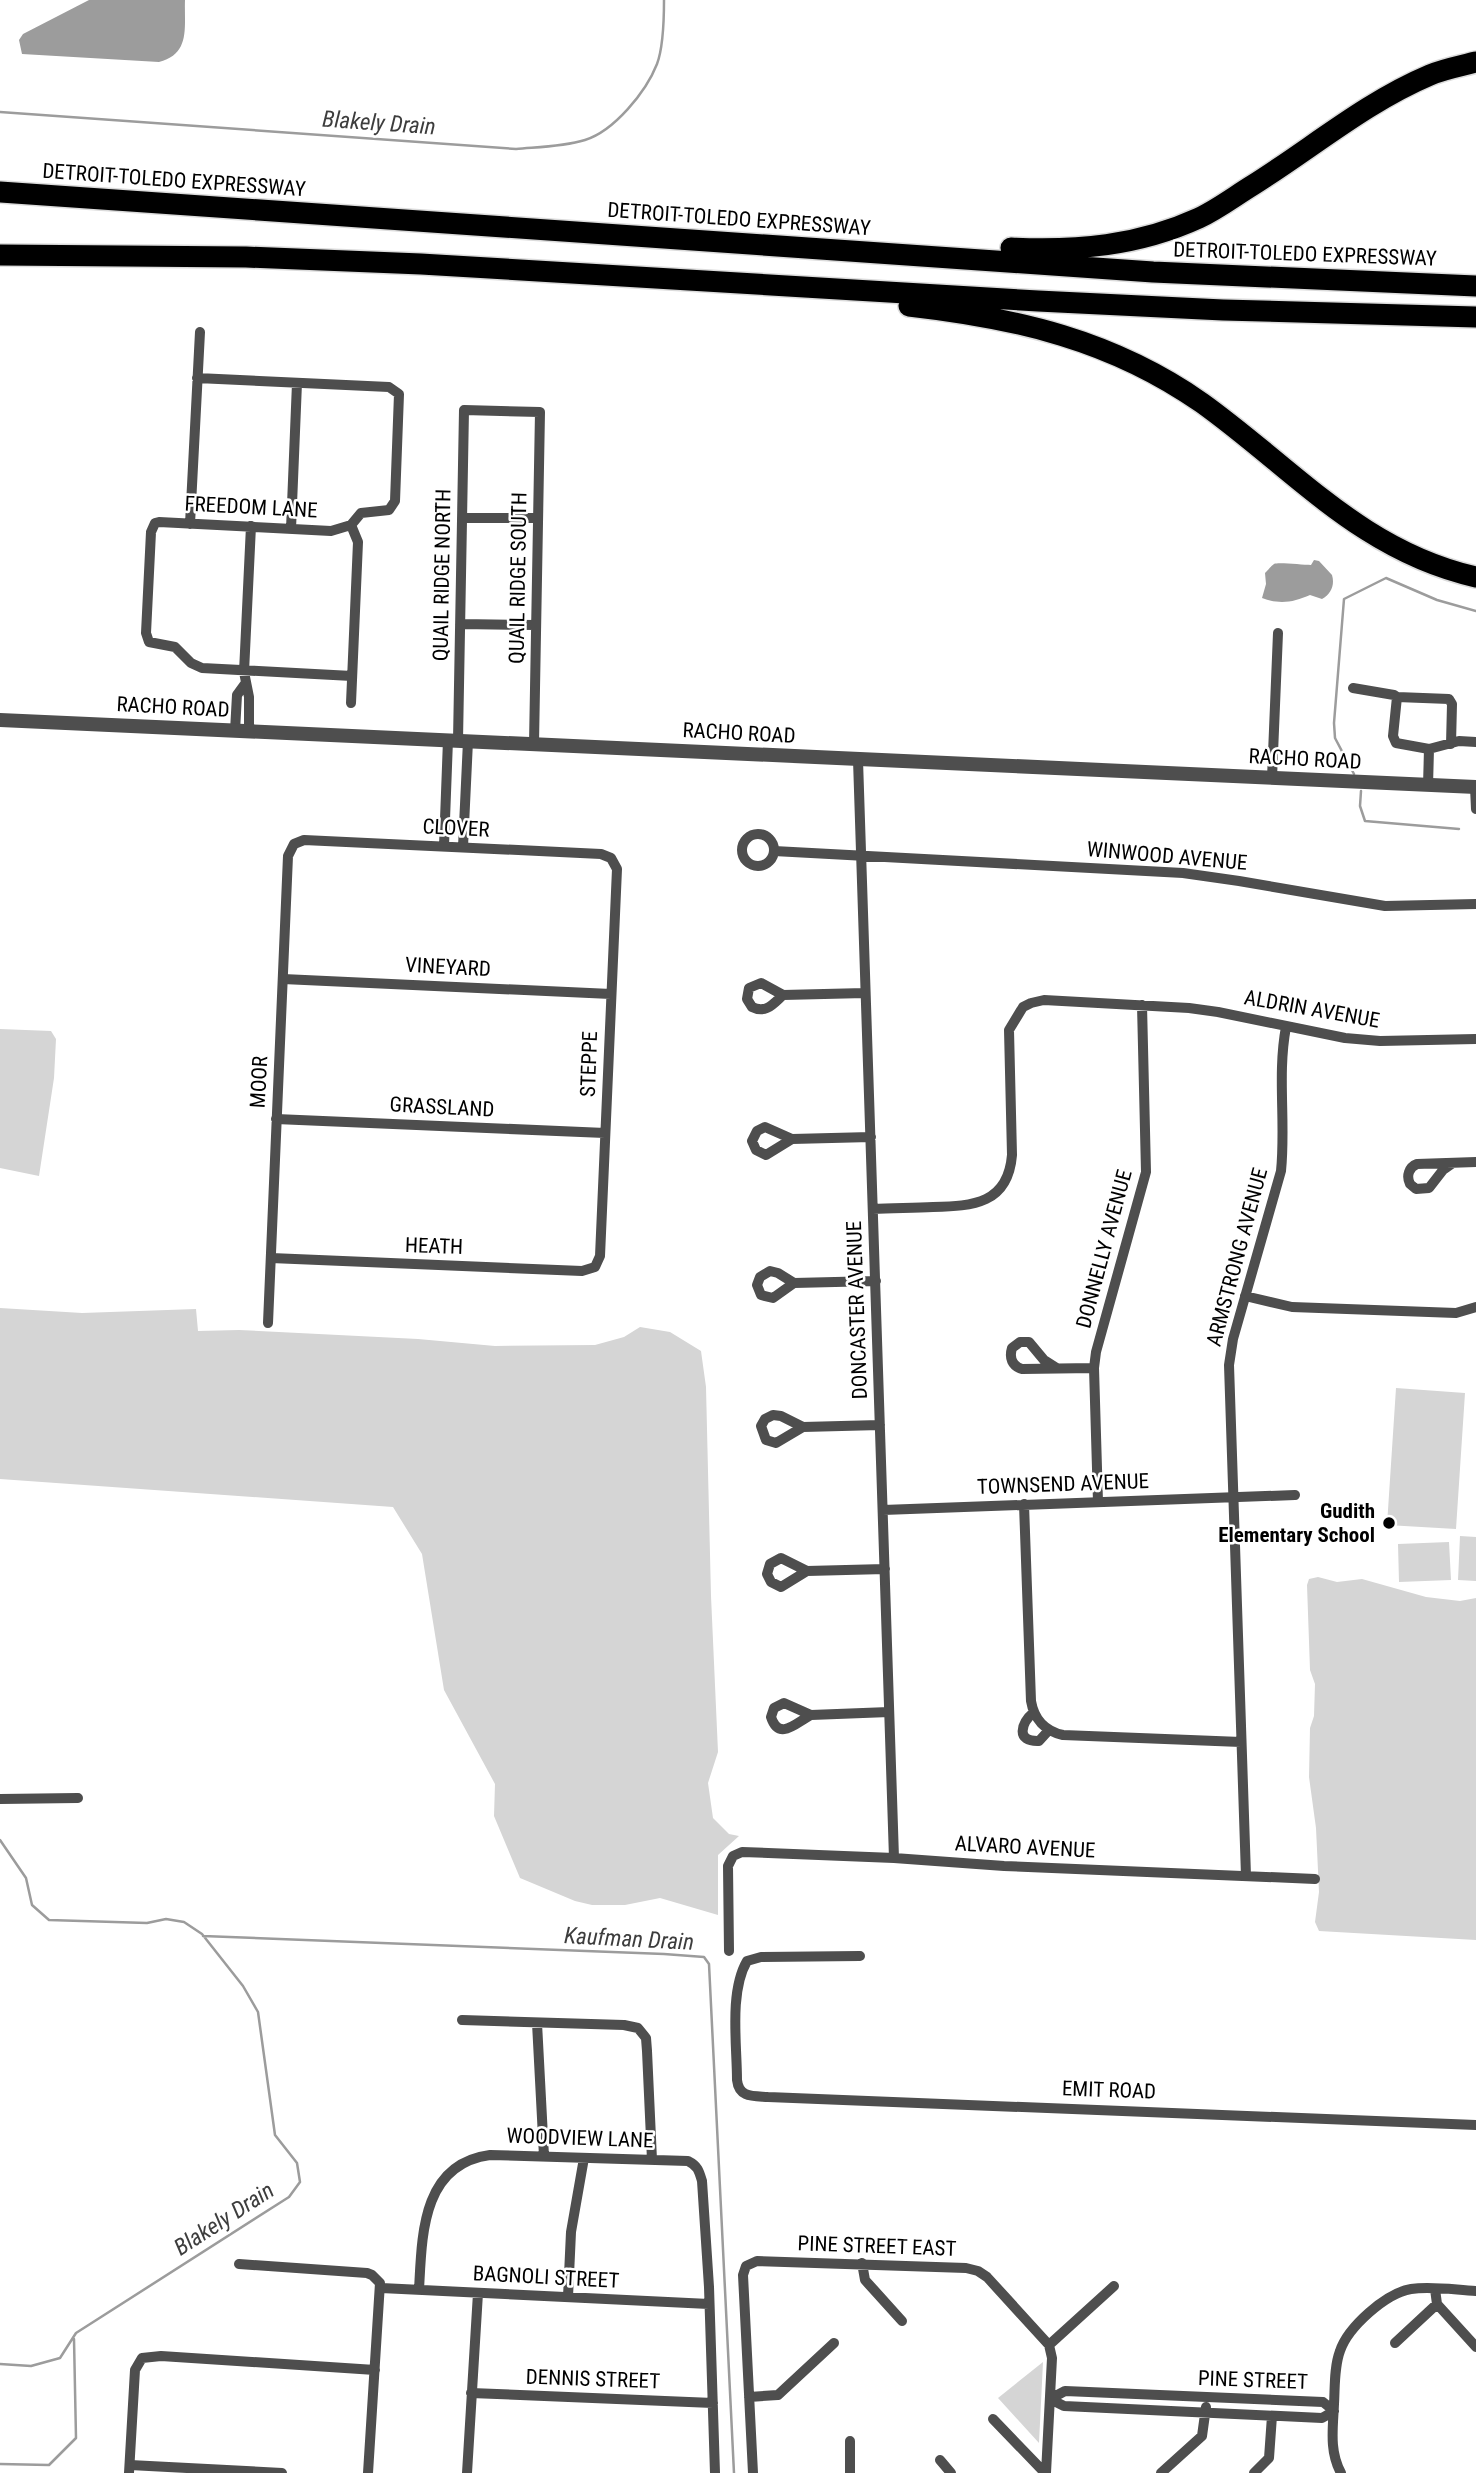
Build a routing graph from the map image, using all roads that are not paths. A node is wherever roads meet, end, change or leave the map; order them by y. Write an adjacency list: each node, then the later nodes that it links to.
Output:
1 (1476, 62): 3 (highway)
2 (0, 192): 3 (highway, DETROIT-TOLEDO EXPRESSWAY)
3 (681, 240): 6 (highway, DETROIT-TOLEDO EXPRESSWAY)
4 (0, 255): 5 (highway)
5 (642, 278): 7 (highway); 18 (highway)
6 (1476, 286)
7 (1476, 317)
8 (200, 332): 9 (street)
9 (197, 378): 10 (street); 14 (street)
10 (298, 383): 15 (street, FREEDOM LANE); 17 (street)
11 (540, 412): 12 (street, QUAIL RIDGE NORTH); 13 (street, QUAIL RIDGE SOUTH)
12 (463, 518): 13 (street); 19 (street, QUAIL RIDGE NORTH)
13 (538, 518): 20 (street, QUAIL RIDGE SOUTH)
14 (190, 524): 16 (street, FREEDOM LANE); 22 (street, FREEDOM LANE)
15 (351, 525): 17 (street, FREEDOM LANE); 23 (street)
16 (251, 526): 17 (street, FREEDOM LANE); 22 (street)
17 (291, 528)
18 (1476, 577)
19 (460, 624): 20 (street); 29 (street, QUAIL RIDGE NORTH)
20 (536, 625): 31 (street, QUAIL RIDGE SOUTH)
21 (1278, 633): 35 (street)
22 (244, 672): 23 (street); 28 (street)
23 (352, 677): 26 (street)
24 (1353, 688): 25 (street)
25 (1397, 697): 32 (street); 33 (street)
26 (351, 704)
27 (0, 720): 28 (street, RACHO ROAD)
28 (242, 731): 29 (street, RACHO ROAD)
29 (458, 741): 31 (street, RACHO ROAD); 40 (street); 41 (street)
30 (1476, 742): 32 (street)
31 (534, 744): 34 (street, RACHO ROAD)
32 (1451, 744): 33 (street)
33 (1429, 750): 36 (street)
34 (858, 760): 35 (street, RACHO ROAD); 43 (street, DONCASTER AVENUE)
35 (1272, 778): 36 (street, RACHO ROAD)
36 (1428, 786): 37 (street, RACHO ROAD)
37 (1475, 787): 38 (street)
38 (1476, 809)
39 (294, 844): 40 (street, CLOVER); 46 (street, MOOR)
40 (444, 846): 41 (street, CLOVER)
41 (463, 847): 44 (street, CLOVER)
42 (774, 851): 43 (street, WINWOOD AVENUE)
43 (862, 857): 45 (street, WINWOOD AVENUE); 47 (street, DONCASTER AVENUE)
44 (615, 862): 48 (street, STEPPE)
45 (1472, 904)
46 (283, 979): 48 (street, VINEYARD); 53 (street, MOOR)
47 (865, 993): 49 (street); 55 (street, DONCASTER AVENUE)
48 (611, 994): 54 (street, STEPPE)
49 (783, 995)
50 (1142, 1005): 51 (street, ALDRIN AVENUE); 59 (street, ALDRIN AVENUE); 68 (street, DONNELLY AVENUE)
51 (1286, 1027): 52 (street, ALDRIN AVENUE); 64 (street, ARMSTRONG AVENUE)
52 (1476, 1039)
53 (276, 1119): 54 (street, GRASSLAND); 60 (street, MOOR)
54 (605, 1133): 61 (street, STEPPE)
55 (871, 1137): 56 (street); 59 (street, DONCASTER AVENUE)
56 (792, 1139)
57 (1476, 1161): 58 (street)
58 (1452, 1163)
59 (873, 1209): 62 (street, DONCASTER AVENUE)
60 (271, 1258): 61 (street, HEATH); 66 (street, MOOR)
61 (595, 1267)
62 (876, 1281): 63 (street); 69 (street, DONCASTER AVENUE)
63 (794, 1283)
64 (1245, 1296): 65 (street); 72 (street, ARMSTRONG AVENUE)
65 (1475, 1312)
66 (268, 1323)
67 (1055, 1367): 68 (street)
68 (1094, 1368): 73 (street, DONNELLY AVENUE)
69 (880, 1425): 70 (street); 75 (street, DONCASTER AVENUE)
70 (803, 1427)
71 (1295, 1495): 72 (street, TOWNSEND AVENUE)
72 (1239, 1498): 73 (street, TOWNSEND AVENUE); 82 (street, ARMSTRONG AVENUE)
73 (1098, 1502): 74 (street, TOWNSEND AVENUE)
74 (1024, 1504): 75 (street, TOWNSEND AVENUE); 79 (street)
75 (883, 1510): 76 (street, DONCASTER AVENUE)
76 (885, 1569): 77 (street); 78 (street, DONCASTER AVENUE)
77 (807, 1571)
78 (889, 1712): 80 (street); 85 (street, DONCASTER AVENUE)
79 (1034, 1712): 81 (street); 81 (street)
80 (811, 1715)
81 (1049, 1730): 82 (street)
82 (1241, 1742): 86 (street, ARMSTRONG AVENUE)
83 (78, 1798): 84 (street)
84 (0, 1799)
85 (894, 1858): 86 (street, ALVARO AVENUE); 88 (street, ALVARO AVENUE)
86 (1246, 1876): 87 (street, ALVARO AVENUE)
87 (1315, 1879)
88 (729, 1951)
89 (860, 1956): 92 (street, EMIT ROAD)
90 (462, 2020): 91 (street)
91 (537, 2023): 93 (street); 95 (street)
92 (1476, 2125)
93 (544, 2156): 94 (street, WOODVIEW LANE); 101 (street, WOODVIEW LANE)
94 (584, 2158): 95 (street, WOODVIEW LANE); 104 (street)
95 (652, 2160): 105 (street, WOODVIEW LANE)
96 (862, 2263): 107 (street); 110 (street, PINE STREET EAST); 115 (street, PINE STREET EAST)
97 (239, 2264): 99 (street)
98 (1114, 2286): 110 (street)
99 (381, 2288): 101 (street, BAGNOLI STREET); 112 (street)
100 (1435, 2289): 102 (street); 106 (street); 121 (street)
101 (419, 2290): 103 (street, BAGNOLI STREET)
102 (1476, 2291)
103 (478, 2293): 104 (street, BAGNOLI STREET); 113 (street)
104 (568, 2297): 105 (street, BAGNOLI STREET)
105 (709, 2304): 119 (street, WOODVIEW LANE)
106 (1437, 2304): 109 (street); 111 (street)
107 (902, 2321)
108 (834, 2343): 115 (street)
109 (1395, 2343)
110 (1049, 2345): 117 (street)
111 (1476, 2347)
112 (375, 2370): 128 (street); 130 (street)
113 (471, 2393): 119 (street, DENNIS STREET); 131 (street)
114 (1118, 2393): 116 (street, PINE STREET); 117 (street, PINE STREET); 120 (street)
115 (750, 2397): 133 (street)
116 (1206, 2397): 118 (street, PINE STREET); 122 (street)
117 (1050, 2399): 120 (street, PINE STREET); 136 (street)
118 (1255, 2399): 121 (street, PINE STREET); 123 (street)
119 (713, 2403): 132 (street, WOODVIEW LANE)
120 (1117, 2408): 122 (street, PINE STREET)
121 (1334, 2411): 124 (street, PINE STREET); 139 (street)
122 (1206, 2412): 123 (street, PINE STREET); 137 (street)
123 (1254, 2415): 124 (street, PINE STREET)
124 (1272, 2416): 138 (street)
125 (993, 2419): 136 (street)
126 (850, 2441): 134 (street)
127 (940, 2460): 135 (street)
128 (129, 2469): 129 (street)
129 (282, 2473)
130 (368, 2473)
131 (467, 2473)
132 (715, 2473)
133 (753, 2473)
134 (850, 2473)
135 (951, 2473)
136 (1045, 2473)
137 (1161, 2473)
138 (1254, 2473)
139 (1341, 2473)

